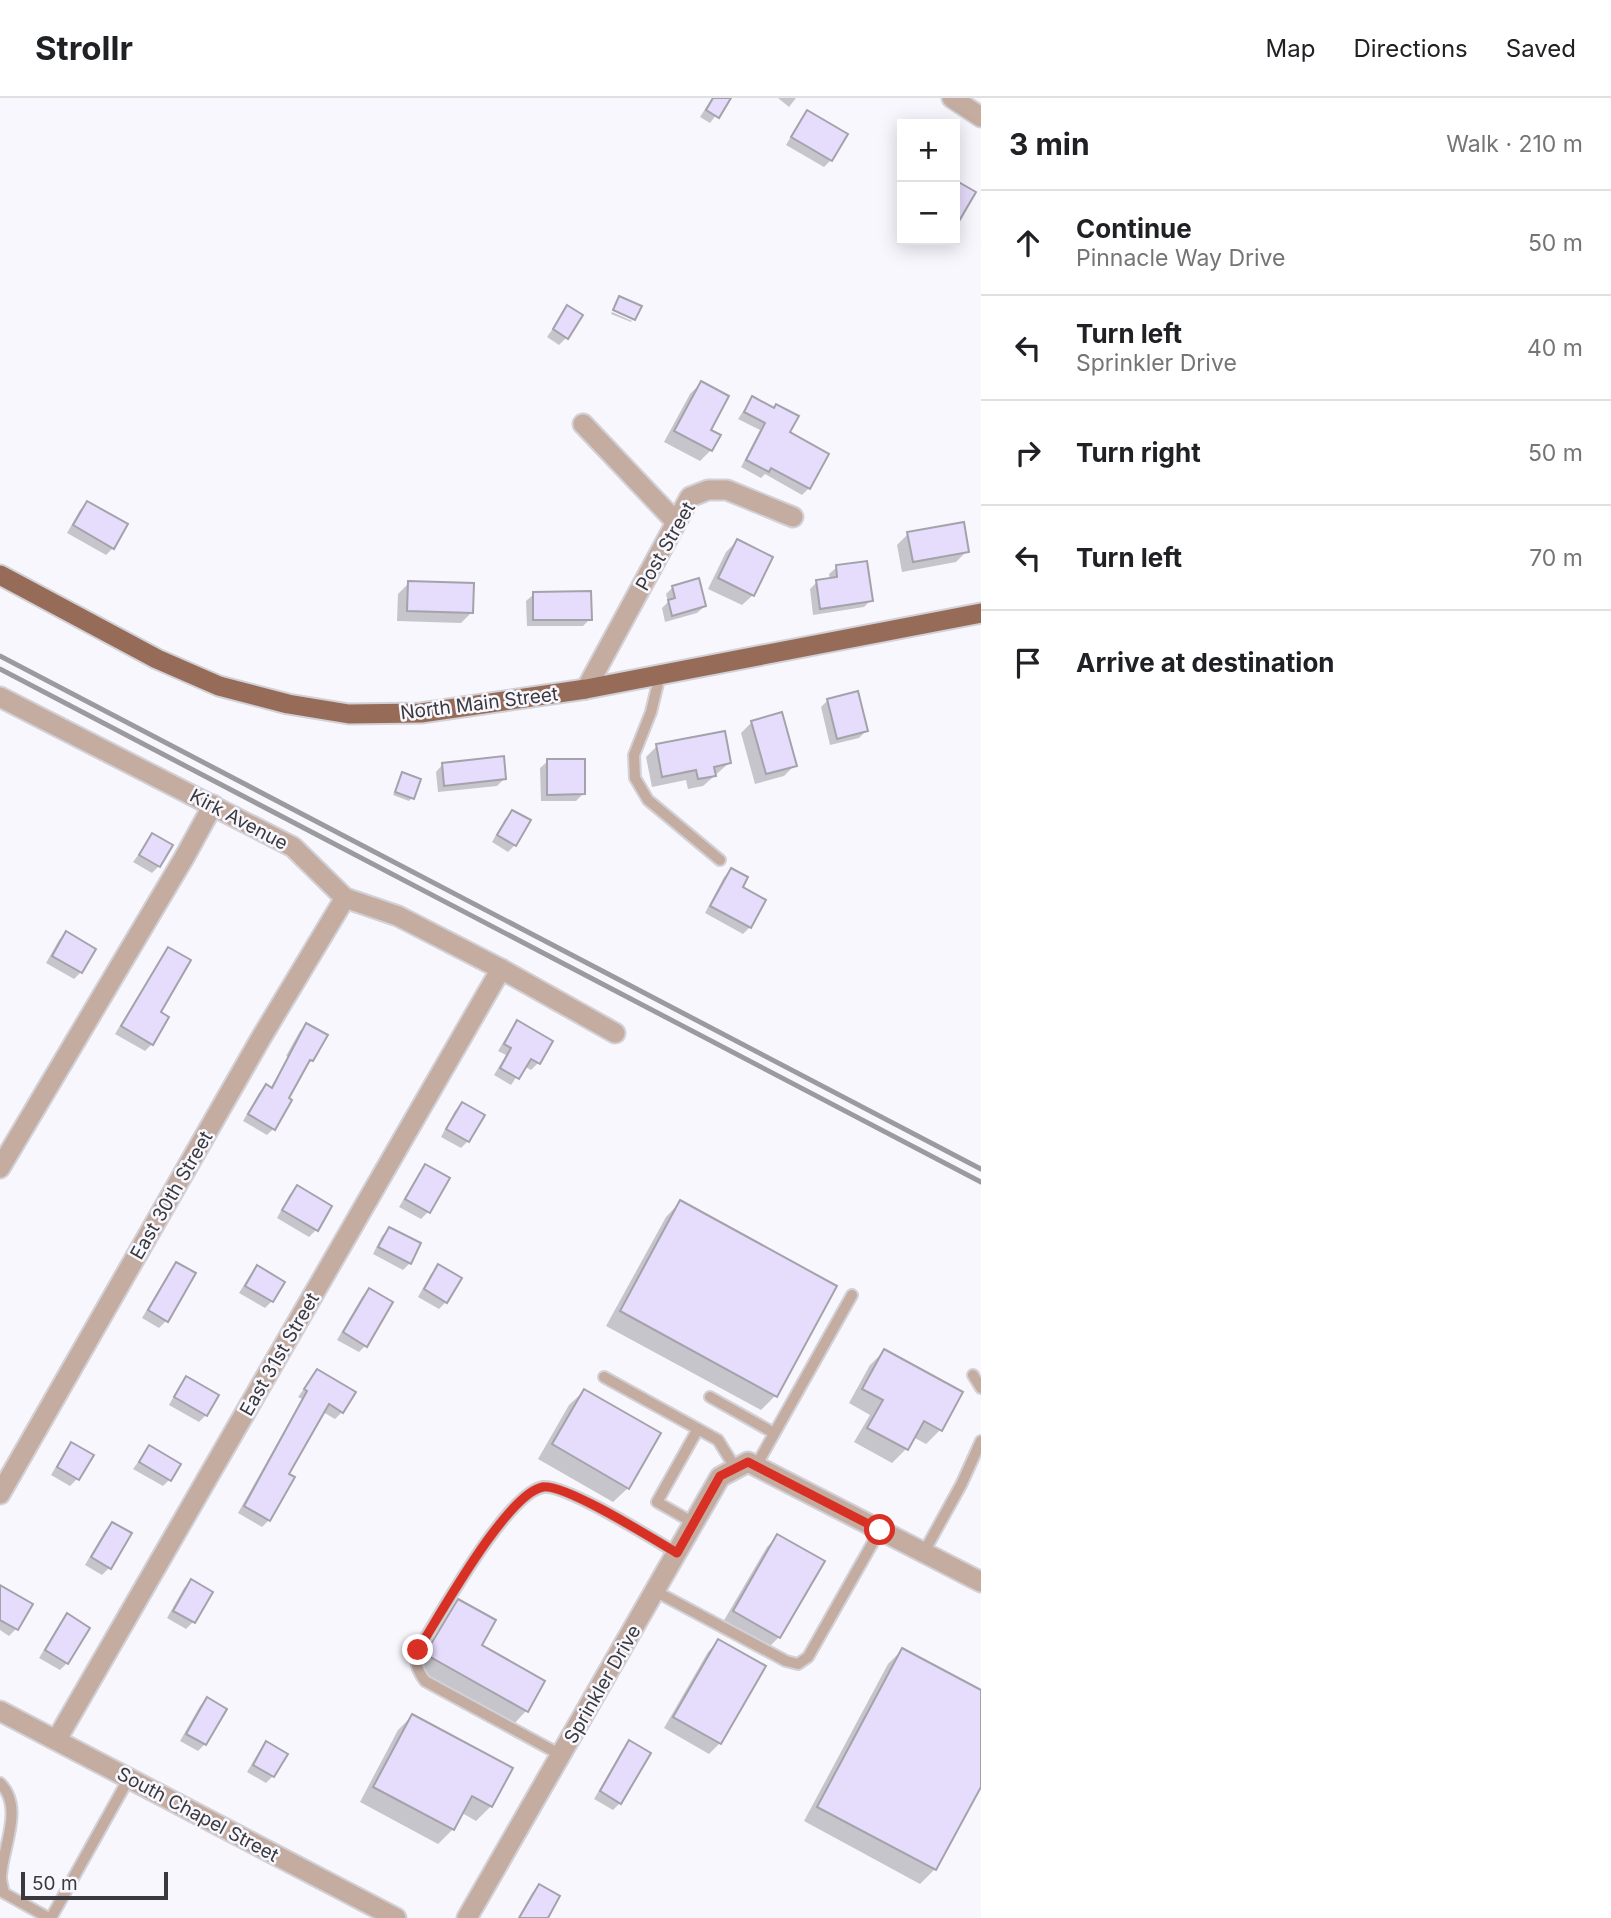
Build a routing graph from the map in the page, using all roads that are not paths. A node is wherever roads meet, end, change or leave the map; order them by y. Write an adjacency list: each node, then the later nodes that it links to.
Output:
1 (952, 98): 2 (street)
2 (981, 117)
3 (583, 425): 5 (street)
4 (793, 517): 5 (street, Post Street)
5 (676, 522): 9 (street, Post Street)
6 (0, 575): 9 (main road, North Main Street)
7 (981, 613): 8 (main road, North Main Street)
8 (660, 675): 9 (main road, North Main Street); 12 (lane)
9 (586, 689)
10 (0, 697): 11 (street, Kirk Avenue)
11 (213, 805): 13 (street, Kirk Avenue); 16 (street)
12 (720, 860)
13 (345, 898): 14 (street, Kirk Avenue); 26 (street, East 30th Street)
14 (501, 969): 15 (street, Kirk Avenue); 34 (street, East 31st Street)
15 (615, 1033)
16 (0, 1168)
17 (852, 1295): 23 (lane)
18 (973, 1375): 20 (lane)
19 (604, 1377): 22 (lane)
20 (981, 1388)
21 (710, 1397): 23 (lane)
22 (698, 1429): 25 (lane); 27 (lane)
23 (774, 1433): 25 (lane)
24 (981, 1441): 29 (lane)
25 (747, 1466): 27 (street, Sprinkler Drive); 28 (street)
26 (0, 1494)
27 (694, 1523): 30 (street, Sprinkler Drive)
28 (880, 1530): 29 (street); 32 (lane)
29 (924, 1552): 31 (street)
30 (677, 1553): 32 (street, Sprinkler Drive); 35 (lane)
31 (981, 1581)
32 (655, 1591): 35 (street, Sprinkler Drive)
33 (0, 1711): 34 (street, South Chapel Street)
34 (57, 1740): 36 (street, South Chapel Street)
35 (561, 1755): 40 (street, Sprinkler Drive)
36 (129, 1778): 38 (lane); 39 (street, South Chapel Street)
37 (0, 1783): 38 (lane)
38 (50, 1918)
39 (396, 1918)
40 (467, 1918)

